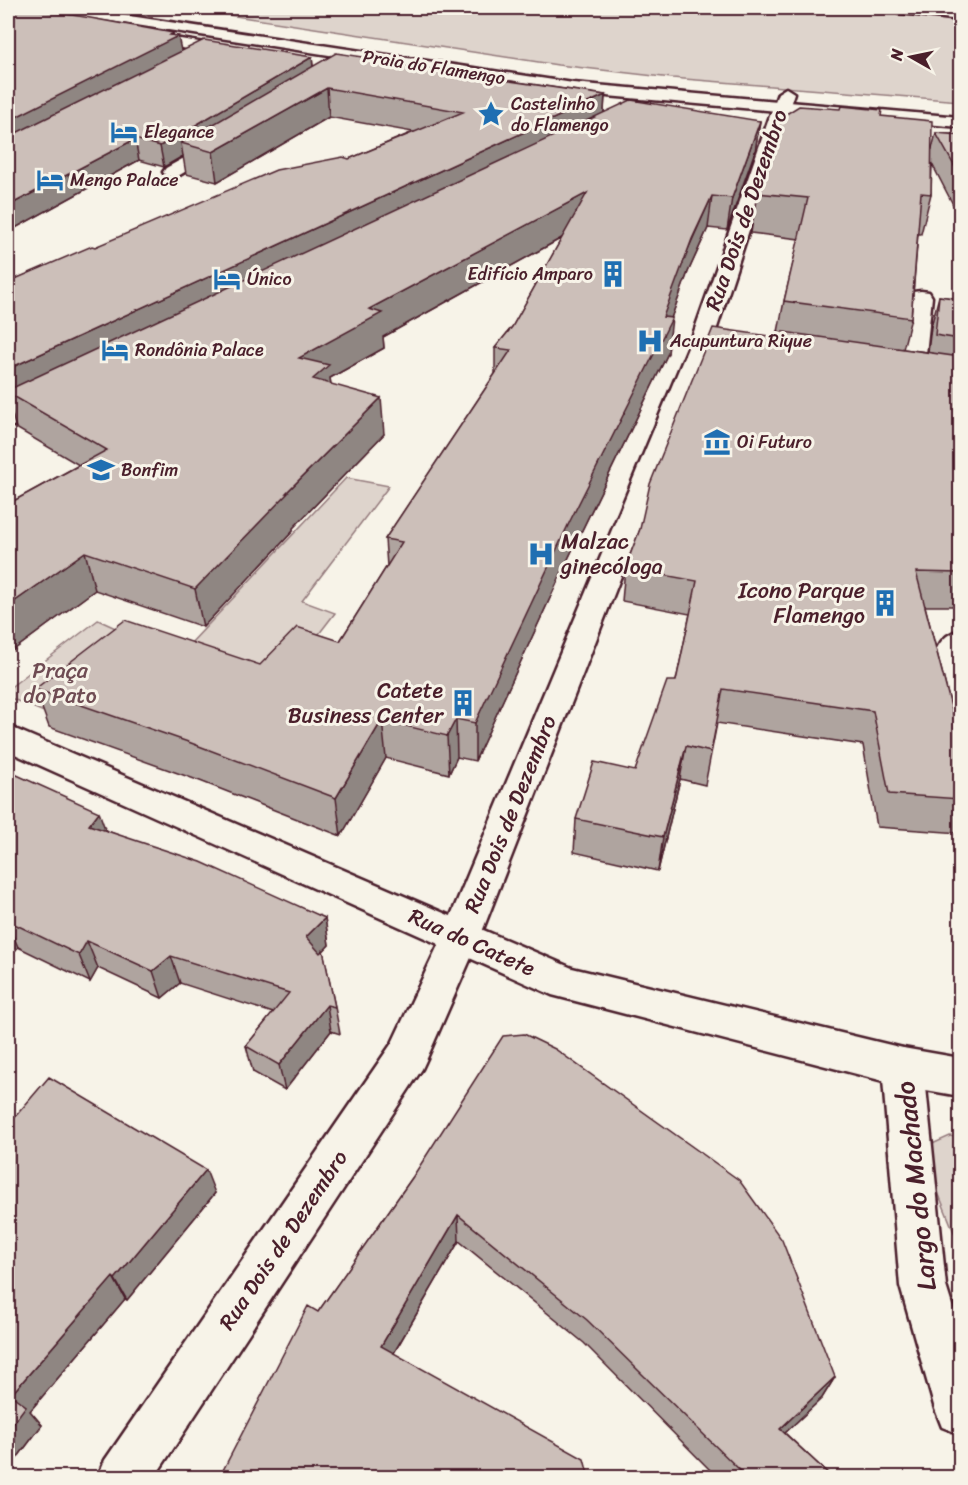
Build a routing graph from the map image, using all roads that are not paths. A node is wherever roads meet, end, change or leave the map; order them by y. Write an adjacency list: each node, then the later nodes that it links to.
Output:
1 (55, 8): 6 (main road); 10 (main road, Praia do Flamengo)
2 (148, 8): 13 (main road, Praia do Flamengo)
3 (892, 8): 4 (main road)
4 (960, 16)
5 (42, 20): 6 (main road)
6 (101, 31): 7 (main road)
7 (211, 49): 8 (main road); 9 (main road)
8 (251, 55)
9 (187, 60)
10 (732, 102): 12 (main road); 13 (main road, Praia do Flamengo)
11 (960, 108): 13 (main road, Praia do Flamengo)
12 (664, 112)
13 (778, 116): 14 (main road, Praia do Flamengo); 24 (main road, Rua Dois de Dezembro)
14 (960, 122)
15 (233, 136): 16 (main road)
16 (172, 172)
17 (921, 297): 18 (main road)
18 (888, 370)
19 (71, 390): 20 (main road)
20 (8, 420)
21 (953, 654): 22 (main road)
22 (960, 722)
23 (8, 738): 24 (main road, Rua do Catete)
24 (461, 937): 25 (main road, Rua do Catete); 28 (main road, Rua Dois de Dezembro)
25 (903, 1067): 26 (main road, Rua do Catete); 27 (main road, Largo do Machado)
26 (960, 1077)
27 (960, 1409)
28 (123, 1478)

